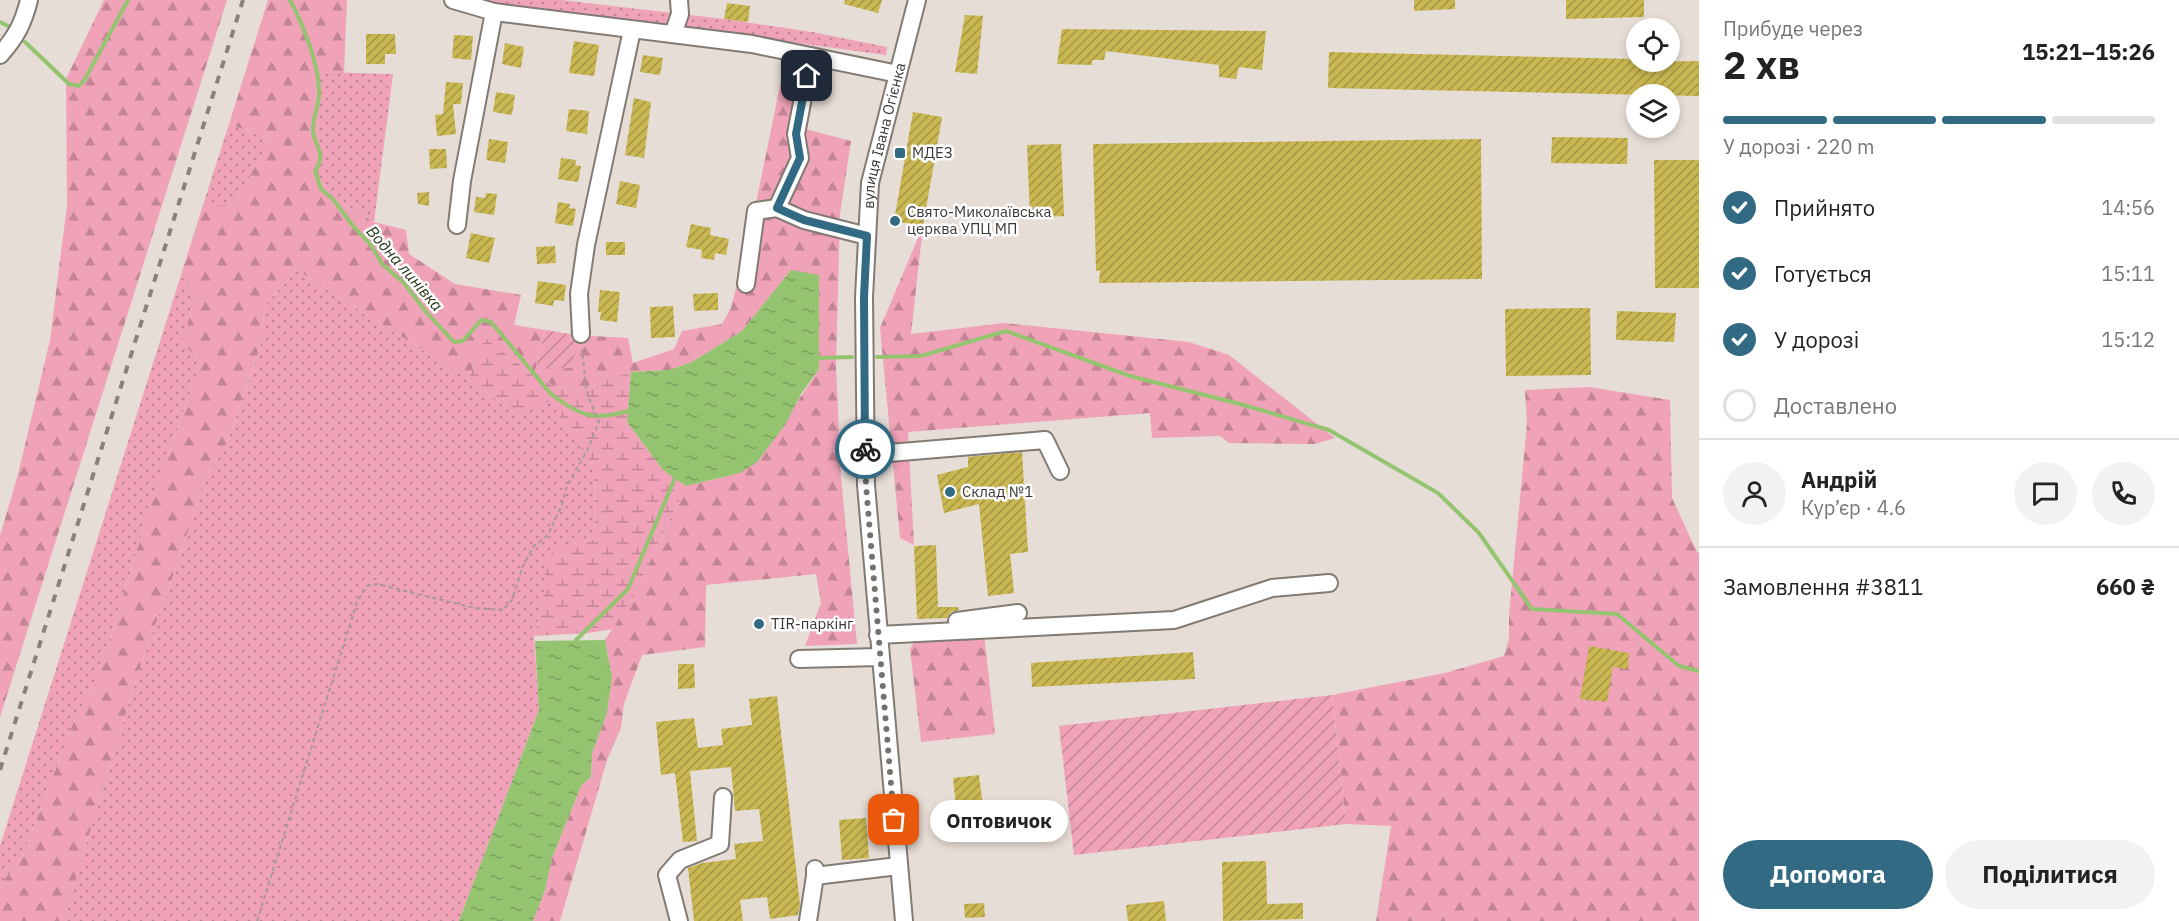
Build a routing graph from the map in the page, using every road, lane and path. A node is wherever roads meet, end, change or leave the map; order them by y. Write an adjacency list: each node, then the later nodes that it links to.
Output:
1 (30, 0): 8 (street)
2 (453, 0): 5 (street)
3 (679, 0): 7 (street)
4 (917, 0): 10 (street, вулиця Івана Огієнка)
5 (494, 12): 6 (street); 12 (street)
6 (632, 30): 7 (street); 15 (street)
7 (673, 34): 9 (street)
8 (0, 55)
9 (811, 56): 10 (street); 11 (street)
10 (898, 74): 13 (street, вулиця Івана Огієнка)
11 (777, 208): 13 (street); 14 (street)
12 (457, 225)
13 (867, 236): 16 (street, вулиця Івана Огієнка)
14 (746, 284)
15 (581, 334): 26 (path)
16 (866, 455): 17 (street); 21 (street, вулиця Івана Огієнка)
17 (1060, 471)
18 (1329, 583): 21 (street)
19 (1018, 613): 20 (street)
20 (906, 624)
21 (879, 635): 22 (street, вулиця Івана Огієнка)
22 (880, 657): 23 (street); 25 (street, вулиця Івана Огієнка)
23 (799, 660)
24 (723, 797): 27 (street)
25 (898, 866): 28 (street); 29 (street, вулиця Івана Огієнка)
26 (257, 921)
27 (679, 921)
28 (808, 921)
29 (904, 921)

